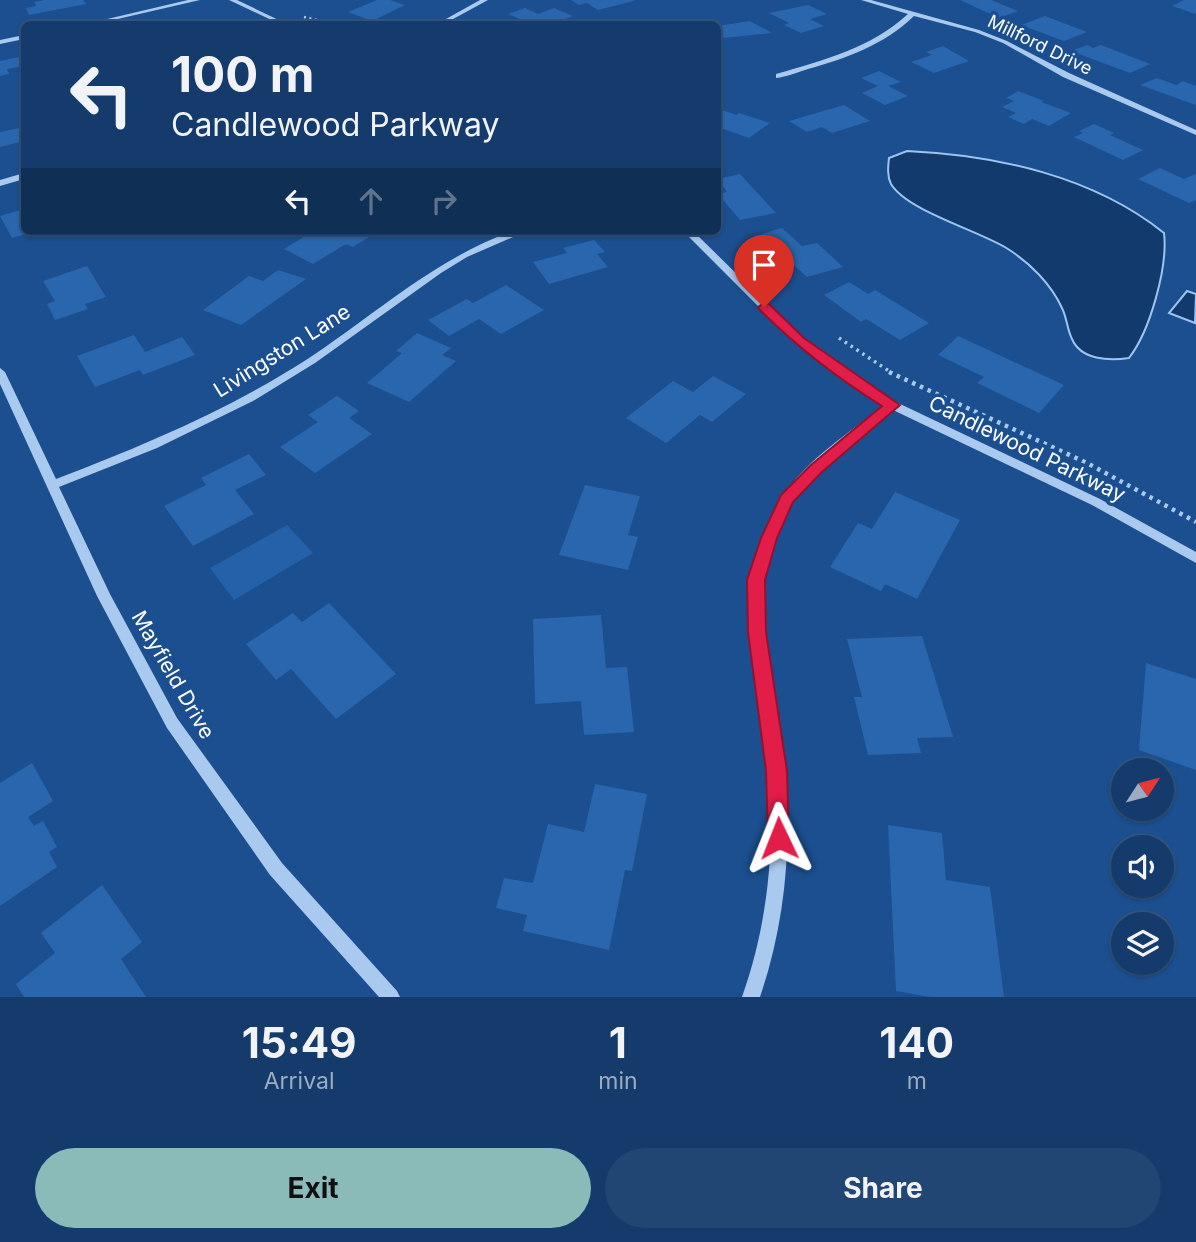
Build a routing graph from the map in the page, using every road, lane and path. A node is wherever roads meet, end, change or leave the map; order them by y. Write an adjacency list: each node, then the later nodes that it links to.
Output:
1 (197, 0): 6 (street)
2 (232, 0): 7 (street)
3 (485, 0): 8 (street)
4 (864, 0): 5 (street, Millford Drive)
5 (911, 15): 11 (street); 12 (street, Millford Drive)
6 (102, 21)
7 (278, 21)
8 (446, 21)
9 (21, 38): 10 (street)
10 (0, 42)
11 (779, 76)
12 (1196, 133)
13 (21, 177): 14 (street)
14 (0, 183)
15 (512, 235): 20 (street, Livingston Lane)
16 (692, 235): 19 (street, Candlewood Parkway)
17 (833, 335): 21 (path)
18 (0, 372): 20 (street, Mayfield Drive)
19 (892, 405): 22 (street, Candlewood Parkway); 24 (street)
20 (52, 485): 23 (street, Mayfield Drive)
21 (1196, 522)
22 (1196, 558)
23 (391, 997)
24 (751, 997)

